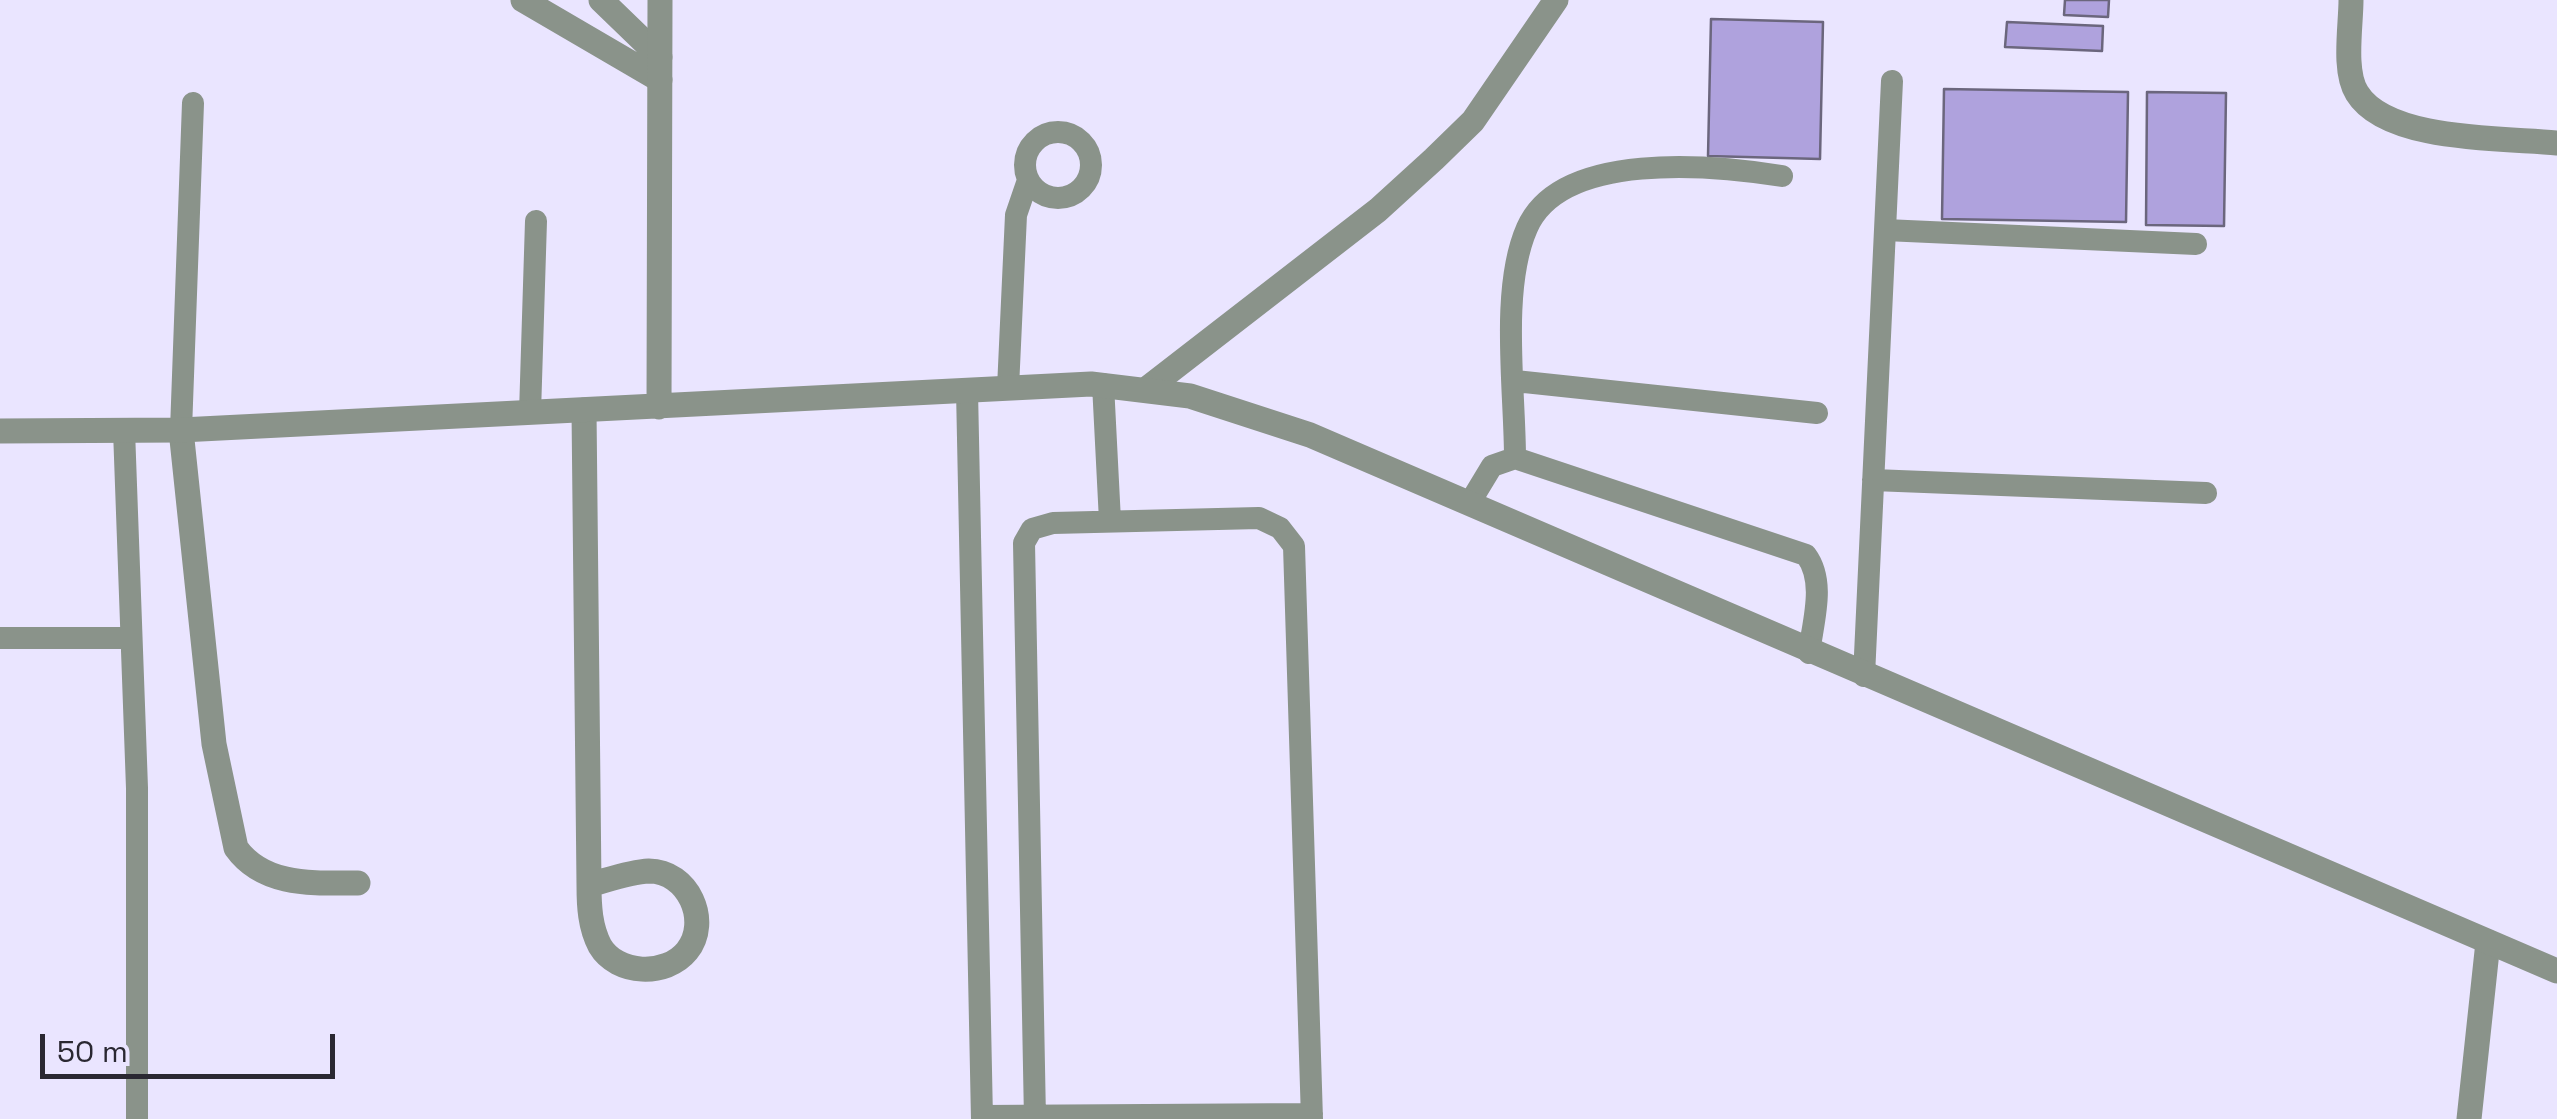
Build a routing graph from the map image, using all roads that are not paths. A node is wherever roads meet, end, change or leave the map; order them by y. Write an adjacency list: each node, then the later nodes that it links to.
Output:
1 (523, 0): 6 (street)
2 (601, 0): 6 (street)
3 (660, 0): 6 (street)
4 (1556, 0): 18 (street)
5 (2351, 0): 9 (street)
6 (660, 68): 20 (street)
7 (1892, 81): 13 (lane)
8 (193, 104): 25 (lane)
9 (2557, 143)
10 (1782, 176): 15 (lane)
11 (1028, 180): 17 (lane)
12 (536, 221): 22 (lane)
13 (1885, 230): 14 (lane); 28 (lane)
14 (2196, 244)
15 (1515, 381): 23 (lane); 27 (lane)
16 (1103, 384): 17 (street); 18 (street); 31 (lane)
17 (1008, 388): 19 (street)
18 (1148, 388): 30 (street)
19 (967, 390): 20 (street); 41 (lane)
20 (658, 407): 21 (street)
21 (584, 410): 22 (street); 37 (street)
22 (530, 412): 25 (street)
23 (1817, 412)
24 (124, 430): 25 (street); 26 (street); 33 (lane)
25 (181, 430): 36 (street)
26 (0, 431)
27 (1514, 458): 30 (lane); 34 (lane)
28 (1873, 480): 29 (lane); 35 (lane)
29 (2206, 494)
30 (1469, 504): 34 (street)
31 (1110, 522): 40 (lane); 42 (lane)
32 (0, 638): 33 (lane)
33 (132, 638): 43 (lane)
34 (1809, 652): 35 (street)
35 (1864, 676): 38 (street)
36 (358, 884)
37 (589, 885): 37 (street)
38 (2488, 942): 39 (street); 44 (street)
39 (2557, 971)
40 (1312, 1116): 42 (lane)
41 (982, 1117): 42 (lane)
42 (1035, 1117)
43 (137, 1119)
44 (2469, 1119)

